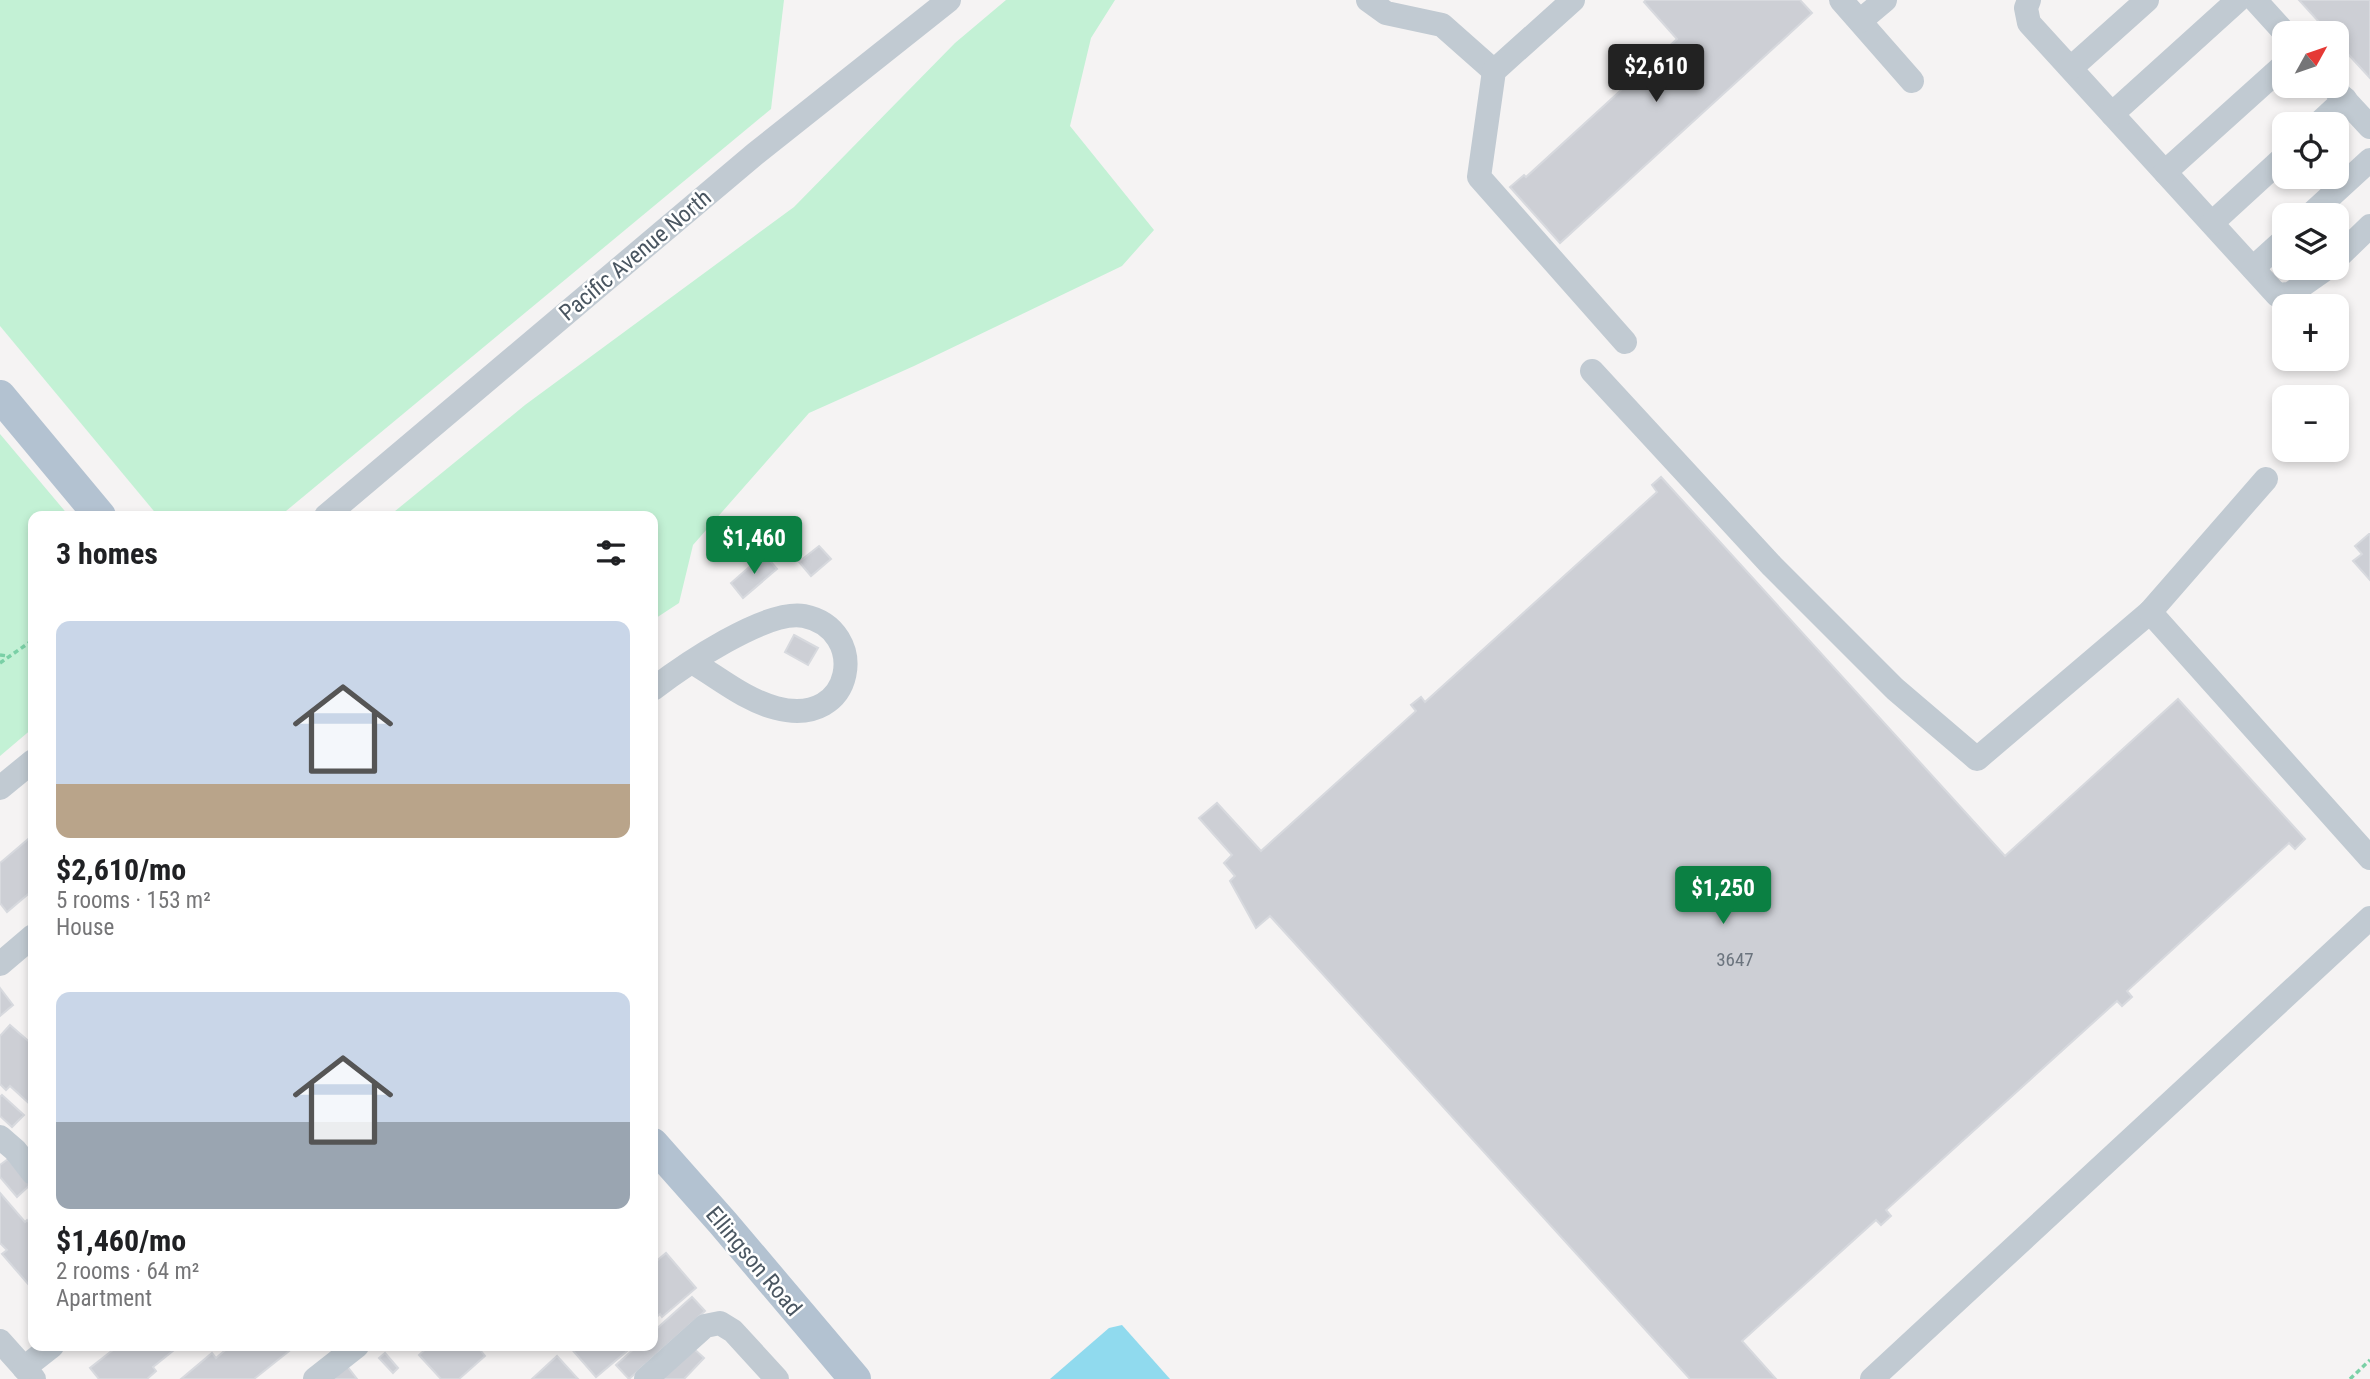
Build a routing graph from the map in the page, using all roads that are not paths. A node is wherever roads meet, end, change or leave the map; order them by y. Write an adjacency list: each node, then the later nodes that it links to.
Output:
1 (949, 0): 34 (street, Pacific Avenue North)
2 (1368, 0): 13 (street)
3 (1573, 0): 13 (street)
4 (1841, 0): 11 (street)
5 (1885, 0): 11 (street)
6 (2029, 0): 12 (street)
7 (2147, 0): 12 (street)
8 (2238, 0): 17 (street)
9 (2255, 0): 10 (street)
10 (2274, 21)
11 (1860, 22): 15 (street)
12 (2071, 68): 17 (street)
13 (1493, 71): 29 (street)
14 (2272, 76): 21 (street)
15 (1912, 81)
16 (2344, 98): 18 (street)
17 (2112, 114): 21 (street)
18 (2370, 127)
19 (2370, 160): 22 (street)
20 (2272, 168): 23 (street)
21 (2165, 172): 23 (street)
22 (2323, 203)
23 (2212, 223): 27 (street)
24 (2370, 226): 25 (street)
25 (2349, 246)
26 (2272, 251): 27 (street)
27 (2253, 268): 28 (street)
28 (2310, 280)
29 (1625, 342)
30 (1592, 371): 35 (street)
31 (0, 396): 33 (main road)
32 (2266, 479): 35 (street)
33 (96, 511)
34 (332, 511)
35 (2150, 612): 40 (street)
36 (692, 662): 36 (street); 37 (street)
37 (658, 686)
38 (28, 765): 39 (street)
39 (0, 788)
40 (2370, 859)
41 (2370, 918): 55 (street)
42 (28, 940): 43 (street)
43 (0, 964)
44 (0, 1137): 46 (street)
45 (658, 1150): 54 (main road, Ellingson Road)
46 (28, 1167)
47 (0, 1341): 50 (street)
48 (48, 1351): 50 (street)
49 (350, 1351): 51 (street)
50 (29, 1374)
51 (315, 1379)
52 (646, 1379): 53 (street)
53 (777, 1379)
54 (855, 1379)
55 (1872, 1379)

